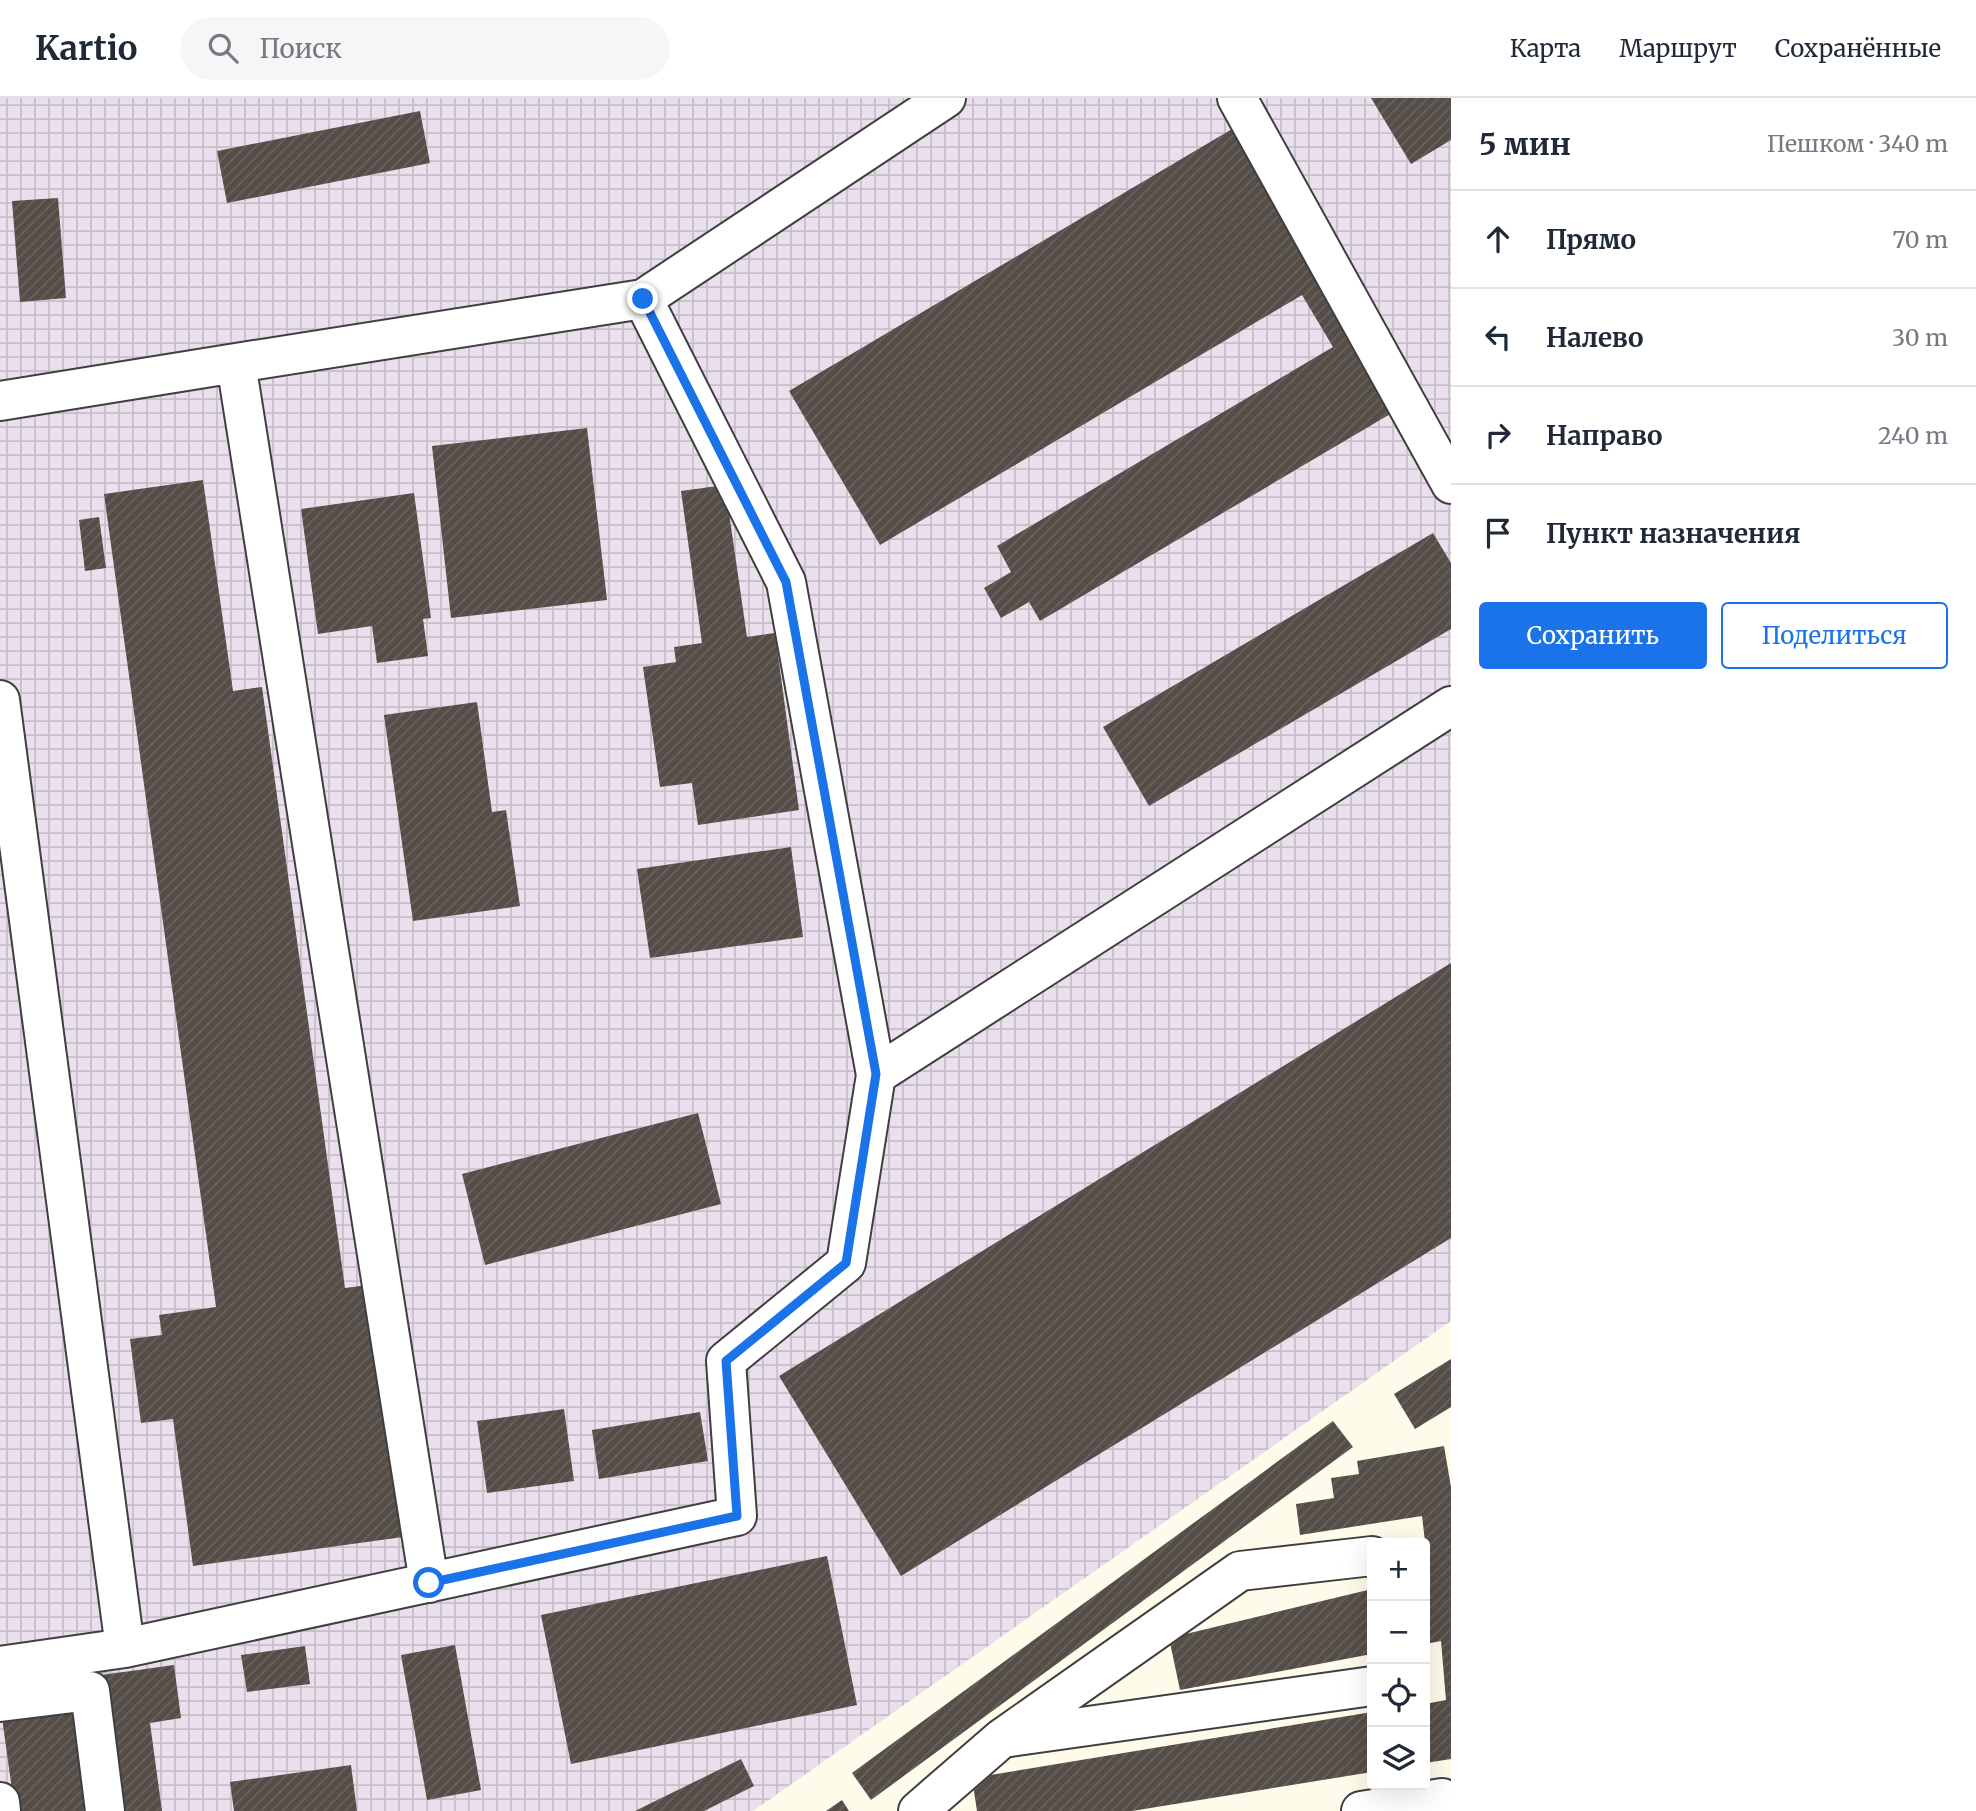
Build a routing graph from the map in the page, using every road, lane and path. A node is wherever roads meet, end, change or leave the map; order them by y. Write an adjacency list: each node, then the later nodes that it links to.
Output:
1 (946, 98): 3 (lane)
2 (1237, 98): 6 (lane)
3 (643, 299): 4 (lane); 9 (lane)
4 (236, 363): 5 (lane); 11 (lane)
5 (0, 401)
6 (1451, 484)
7 (0, 699): 12 (lane)
8 (1451, 706): 9 (lane)
9 (876, 1074): 11 (lane)
10 (1367, 1557): 16 (lane)
11 (429, 1583): 12 (lane)
12 (125, 1648): 13 (lane)
13 (0, 1666)
14 (1367, 1687): 16 (lane)
15 (0, 1703): 20 (lane)
16 (1001, 1739): 21 (lane)
17 (1442, 1798): 22 (lane)
18 (0, 1802): 19 (lane)
19 (1, 1811)
20 (105, 1811)
21 (918, 1811)
22 (1361, 1811)

